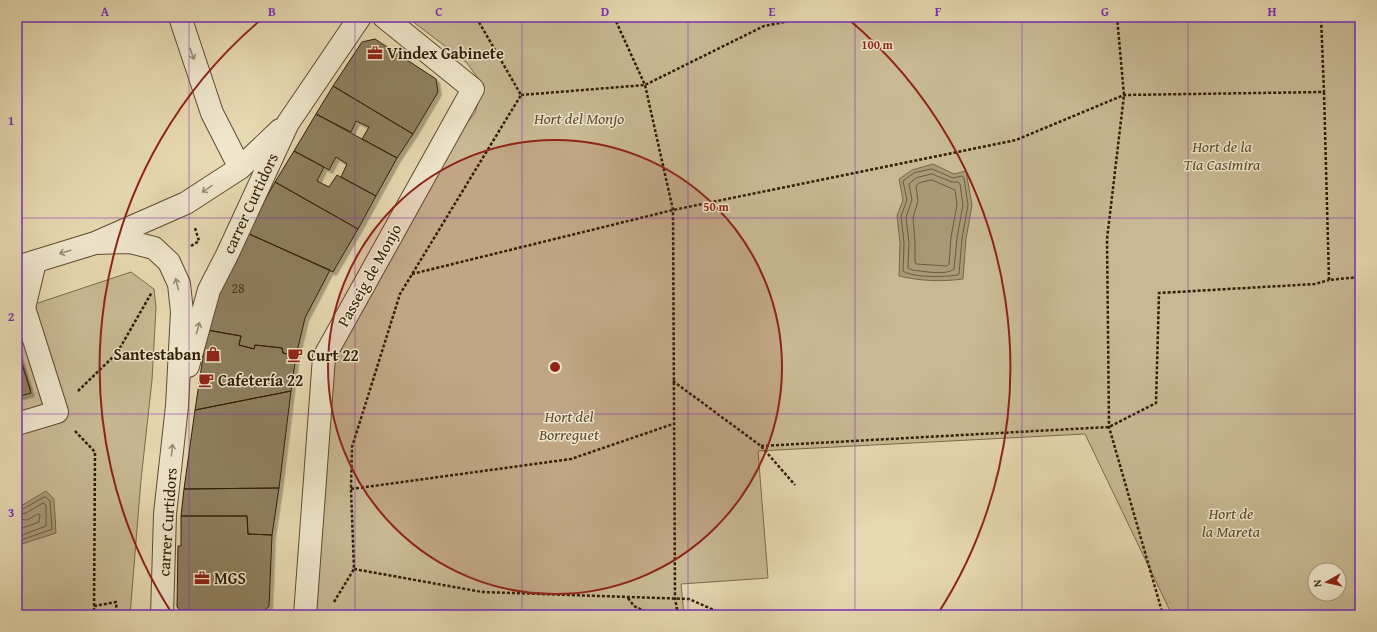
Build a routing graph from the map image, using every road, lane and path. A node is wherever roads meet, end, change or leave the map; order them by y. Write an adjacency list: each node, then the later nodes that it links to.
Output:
1 (180, 17): 14 (street, one-way to 14)
2 (360, 17): 13 (street, carrer Curtidors)
3 (384, 17): 43 (street, Passeig de Monjo)
4 (476, 17): 11 (path)
5 (614, 17): 9 (path)
6 (810, 17): 9 (path)
7 (1117, 17): 12 (path)
8 (1321, 17): 10 (path)
9 (645, 85): 11 (path); 15 (path)
10 (1324, 92): 12 (path); 23 (path)
11 (521, 95): 21 (path)
12 (1124, 95): 15 (path); 29 (path)
13 (288, 123): 14 (street); 25 (street, carrer Curtidors, one-way to 13)
14 (240, 168): 17 (street, one-way to 17)
15 (672, 210): 21 (path); 24 (path)
16 (193, 223): 18 (path)
17 (95, 243): 19 (street, carrer Curtidors); 20 (street, one-way to 20)
18 (187, 249)
19 (169, 262): 25 (street, carrer Curtidors, one-way to 19); 26 (path)
20 (26, 264): 26 (street)
21 (412, 274): 32 (path)
22 (1360, 277): 23 (path)
23 (1328, 280): 29 (path)
24 (673, 380): 28 (path); 30 (path)
25 (177, 406): 42 (street, carrer Curtidors, one-way to 25)
26 (57, 412): 27 (street); 36 (path)
27 (17, 424)
28 (673, 424): 32 (path); 35 (path)
29 (1109, 427): 30 (path); 39 (path)
30 (761, 446): 31 (path)
31 (795, 485)
32 (351, 489): 33 (path)
33 (354, 569): 34 (path); 37 (path)
34 (628, 598): 35 (path); 44 (path)
35 (675, 598): 38 (path); 45 (path)
36 (94, 606): 40 (path); 41 (path)
37 (330, 608)
38 (716, 611)
39 (1162, 613): 46 (path)
40 (94, 615)
41 (117, 615)
42 (162, 615)
43 (305, 615)
44 (652, 615)
45 (678, 615)
46 (1117, 615)

